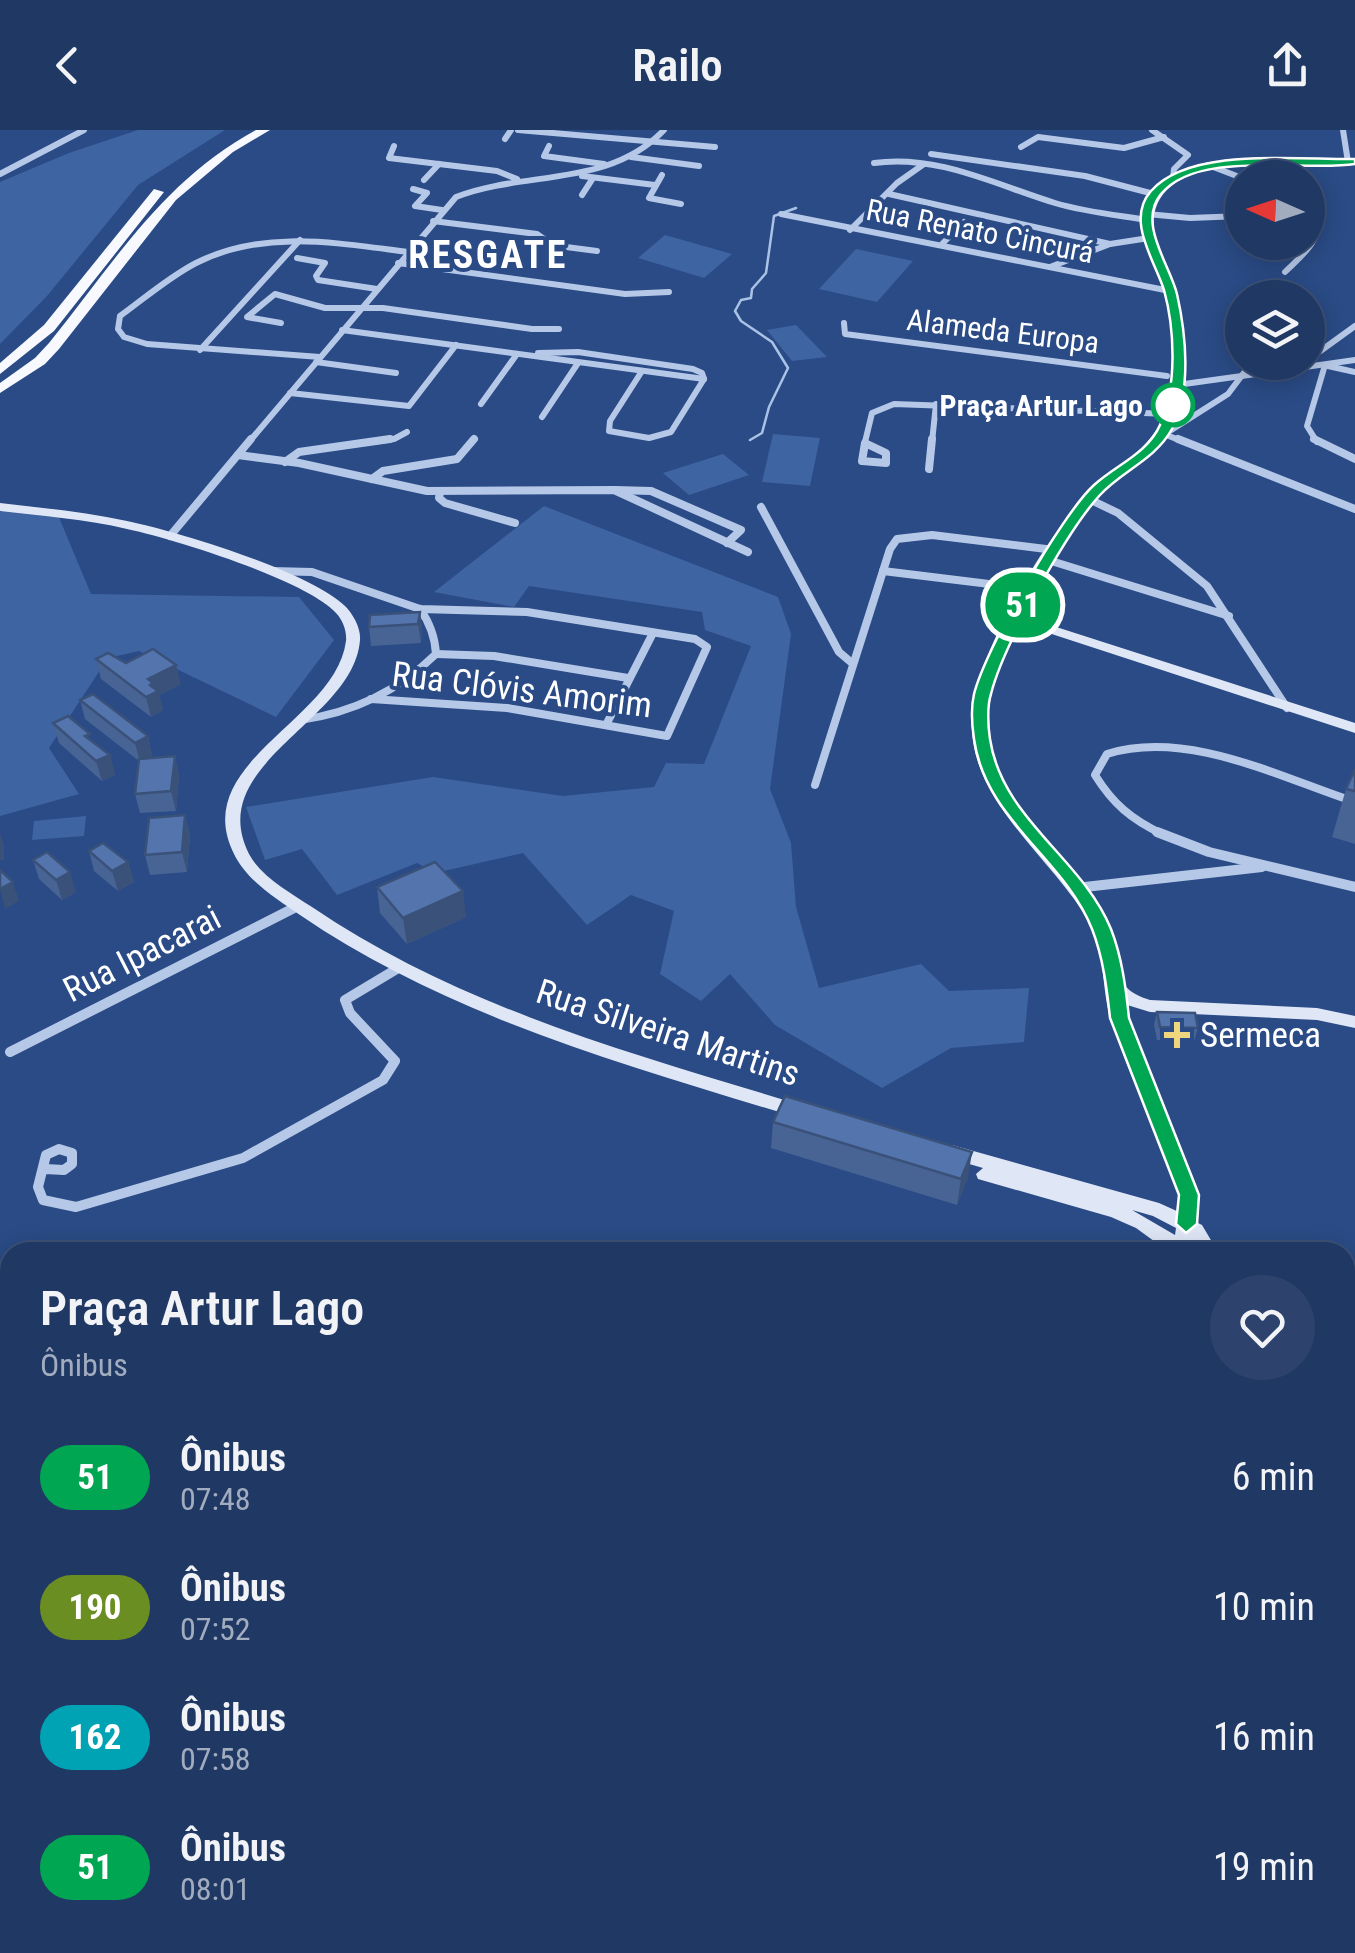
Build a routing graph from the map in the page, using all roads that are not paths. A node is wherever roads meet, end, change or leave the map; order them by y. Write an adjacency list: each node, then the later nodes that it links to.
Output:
1 (84, 130): 27 (street)
2 (244, 130): 77 (main road)
3 (264, 130): 86 (main road)
4 (515, 130): 10 (street); 11 (street)
5 (664, 130): 11 (street)
6 (1152, 130): 9 (street)
7 (1343, 130): 19 (street)
8 (1078, 134): 12 (street)
9 (1164, 137): 12 (street); 31 (street)
10 (505, 140)
11 (656, 141): 16 (street); 18 (street)
12 (1092, 143): 15 (street)
13 (394, 146): 21 (street)
14 (548, 146): 23 (street)
15 (1021, 146)
16 (715, 147)
17 (931, 154): 37 (street)
18 (630, 157): 23 (street); 25 (street)
19 (1351, 162): 24 (main road)
20 (874, 163): 22 (street)
21 (438, 164): 32 (street); 33 (street)
22 (924, 164): 36 (street); 42 (street)
23 (610, 165): 28 (street)
24 (1208, 165): 26 (street); 31 (main road)
25 (699, 166)
26 (1225, 172)
27 (0, 174)
28 (576, 175): 30 (street); 33 (street)
29 (662, 175): 34 (street)
30 (594, 178): 34 (street); 38 (street)
31 (1173, 178): 37 (main road)
32 (424, 180)
33 (518, 180): 40 (street)
34 (655, 186): 39 (street)
35 (413, 190): 40 (street)
36 (889, 194): 46 (street); 50 (street)
37 (1154, 194): 42 (main road)
38 (582, 195)
39 (681, 204)
40 (442, 210): 44 (street)
41 (781, 214): 46 (street, Rua Renato Cincurá)
42 (1147, 217): 43 (street); 47 (main road)
43 (1225, 217)
44 (432, 222): 51 (street); 52 (street)
45 (964, 222): 49 (street)
46 (850, 230): 49 (street, Rua Renato Cincurá)
47 (1149, 238): 50 (street); 59 (main road)
48 (300, 240): 52 (street); 69 (street); 69 (street)
49 (942, 244): 56 (street, Rua Renato Cincurá)
50 (1110, 244): 56 (street)
51 (597, 251)
52 (408, 252): 55 (street)
53 (297, 258): 58 (street)
54 (1297, 260): 57 (street)
55 (398, 263): 58 (street); 60 (street)
56 (1050, 266): 59 (street, Rua Renato Cincurá)
57 (1285, 272)
58 (377, 288): 61 (street)
59 (1170, 291): 83 (main road)
60 (669, 292)
61 (358, 311): 62 (street); 65 (street); 66 (street)
62 (281, 324)
63 (844, 324): 83 (street, Alameda Europa)
64 (1355, 326): 68 (street)
65 (560, 329)
66 (342, 330): 67 (street); 72 (street)
67 (456, 345): 70 (street); 87 (street)
68 (1325, 347)
69 (200, 350): 72 (street)
70 (517, 354): 71 (street); 88 (street)
71 (527, 355): 74 (street); 82 (street)
72 (318, 359): 79 (street); 87 (street)
73 (1355, 360): 75 (street)
74 (578, 363): 78 (street); 91 (street)
75 (1325, 364)
76 (1325, 364): 80 (street)
77 (0, 370)
78 (642, 371): 82 (street); 82 (street)
79 (396, 372)
80 (1355, 372)
81 (1225, 376): 83 (street)
82 (704, 380)
83 (1172, 380): 90 (main road)
84 (1241, 380): 93 (street)
85 (1319, 380): 97 (street)
86 (0, 389)
87 (290, 393): 96 (street)
88 (480, 404)
89 (936, 404): 90 (street); 95 (street); 99 (street)
90 (1170, 414): 93 (main road)
91 (542, 417)
92 (408, 432): 98 (street)
93 (1164, 434): 104 (main road); 108 (street)
94 (474, 439): 100 (street)
95 (865, 444)
96 (235, 458): 98 (street); 110 (street)
97 (1355, 459)
98 (285, 462): 100 (street)
99 (929, 469)
100 (372, 480): 102 (street)
101 (614, 490): 102 (street); 103 (street); 105 (street)
102 (440, 492): 109 (street)
103 (660, 494): 105 (street); 111 (street)
104 (1089, 499): 113 (main road); 118 (street)
105 (642, 505): 111 (street)
106 (0, 506): 110 (main road, Rua Silveira Martins)
107 (761, 507): 122 (street)
108 (1355, 509)
109 (515, 523)
110 (170, 536): 114 (main road, Rua Silveira Martins)
111 (728, 543): 112 (street)
112 (748, 552)
113 (1051, 555): 115 (street); 116 (main road); 118 (street)
114 (262, 571): 117 (street); 127 (main road, Rua Silveira Martins)
115 (883, 571): 116 (street); 122 (street)
116 (1032, 589): 119 (main road)
117 (420, 609): 120 (street); 121 (street)
118 (1229, 616): 125 (street)
119 (1015, 618): 125 (main road); 135 (main road)
120 (652, 633): 123 (street); 129 (street, Rua Clóvis Amorim)
121 (436, 654): 123 (street); 124 (street)
122 (852, 663): 131 (street)
123 (628, 678): 129 (street)
124 (370, 699): 126 (street); 129 (street, Rua Clóvis Amorim)
125 (1287, 709): 130 (main road)
126 (321, 719): 127 (street); 128 (street)
127 (300, 720): 136 (main road, Rua Silveira Martins)
128 (334, 724)
129 (606, 725)
130 (1355, 728)
131 (815, 785)
132 (1355, 802): 133 (street)
133 (1278, 866): 134 (street); 135 (street)
134 (1355, 887)
135 (1076, 888): 138 (main road)
136 (298, 906): 137 (main road, Rua Silveira Martins); 142 (street, Rua Ipacarai)
137 (400, 967): 143 (main road, Rua Silveira Martins); 145 (street)
138 (1117, 988): 139 (main road); 141 (main road)
139 (1150, 1006): 140 (main road); 141 (main road)
140 (1355, 1022)
141 (1126, 1029): 144 (main road)
142 (10, 1052)
143 (820, 1117)
144 (1178, 1166): 146 (main road); 147 (main road)
145 (45, 1169)
146 (1144, 1204): 147 (main road); 148 (main road)
147 (1186, 1224): 149 (main road); 150 (main road)
148 (1172, 1242)
149 (1183, 1242)
150 (1203, 1242)
151 (1355, 1340): 152 (main road)
152 (1355, 1388)

